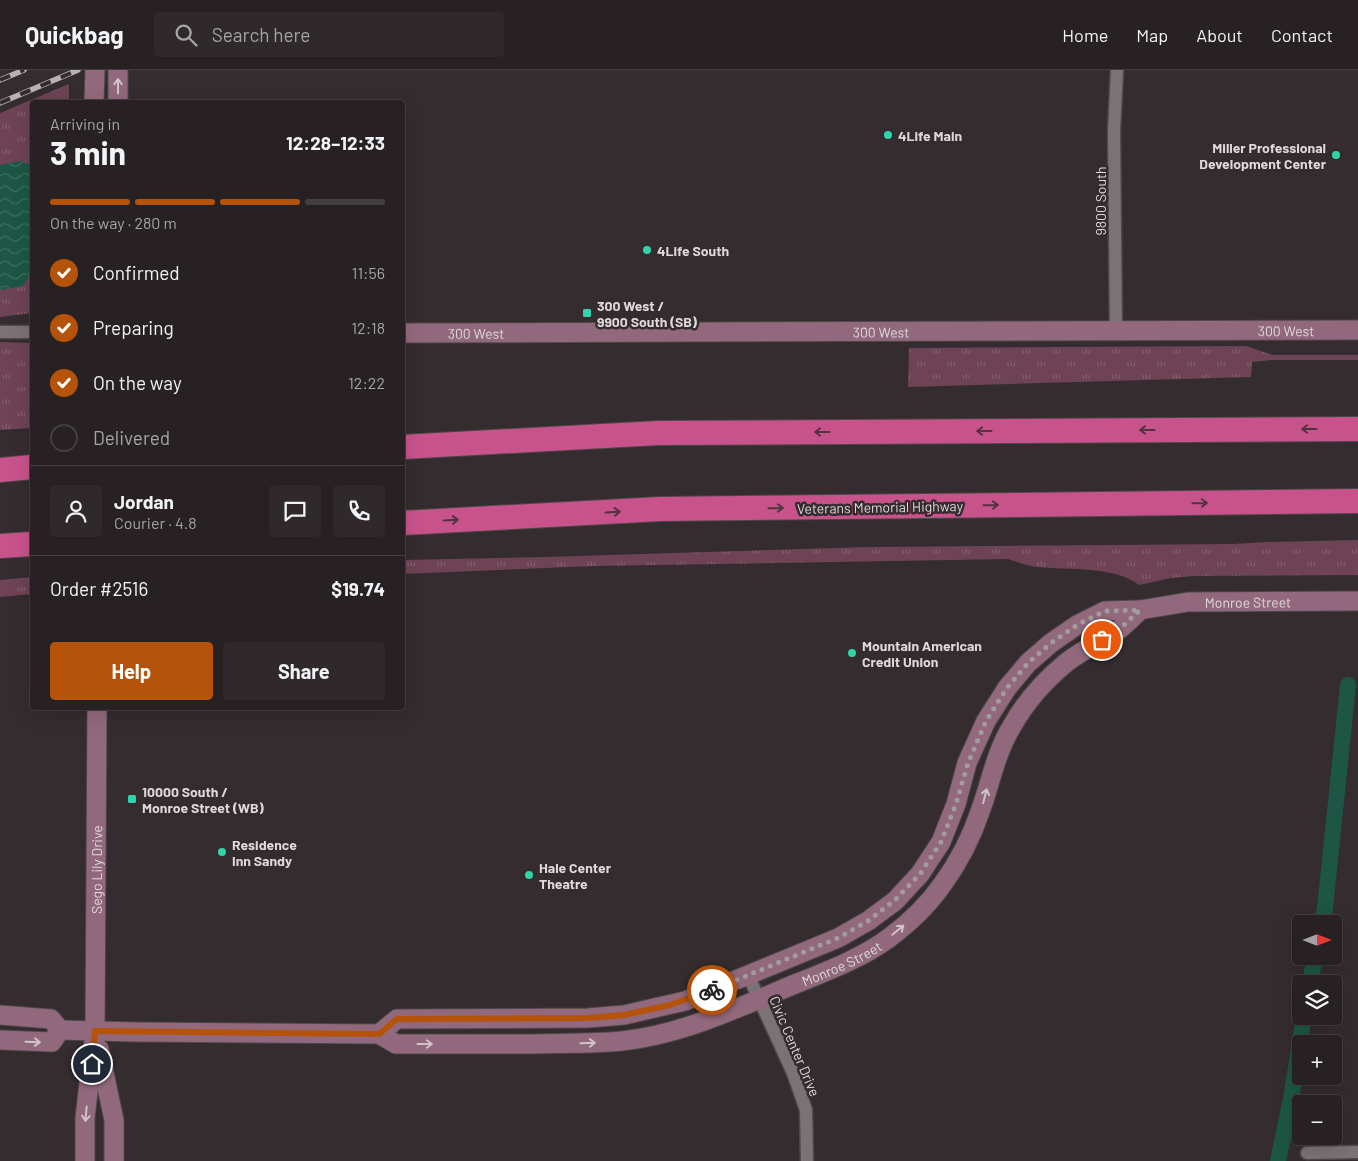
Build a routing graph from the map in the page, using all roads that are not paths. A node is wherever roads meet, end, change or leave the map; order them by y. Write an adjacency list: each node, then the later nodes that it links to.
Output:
1 (95, 70): 4 (street)
2 (118, 70): 5 (street, one-way to 2)
3 (1117, 70): 9 (street, 9800 South)
4 (94, 100)
5 (118, 100)
6 (1358, 330): 9 (street, 300 West)
7 (0, 332): 8 (street)
8 (30, 332)
9 (1116, 332): 10 (street, 300 West)
10 (405, 333)
11 (1358, 429): 12 (highway, one-way to 12)
12 (405, 447)
13 (30, 467): 14 (highway)
14 (0, 470)
15 (1358, 501): 16 (highway, Veterans Memorial Highway, one-way to 15)
16 (405, 523)
17 (30, 544): 18 (highway)
18 (0, 546)
19 (1358, 601): 20 (street, Monroe Street)
20 (1140, 610): 22 (street, Monroe Street); 23 (street, Monroe Street, one-way to 20)
21 (97, 710): 26 (street, Sego Lily Drive)
22 (748, 975): 23 (street, Civic Center Drive); 27 (street, Monroe Street)
23 (759, 999): 27 (street, Monroe Street, one-way to 23); 33 (street, Civic Center Drive)
24 (0, 1015): 25 (street)
25 (60, 1030): 26 (street, Monroe Street); 28 (street, one-way to 25)
26 (95, 1031): 27 (street, Monroe Street); 31 (street, Sego Lily Drive, one-way to 31); 32 (street, Sego Lily Drive)
27 (379, 1034)
28 (0, 1040)
29 (1358, 1152): 30 (street)
30 (1307, 1153)
31 (85, 1161)
32 (114, 1161)
33 (806, 1161)

